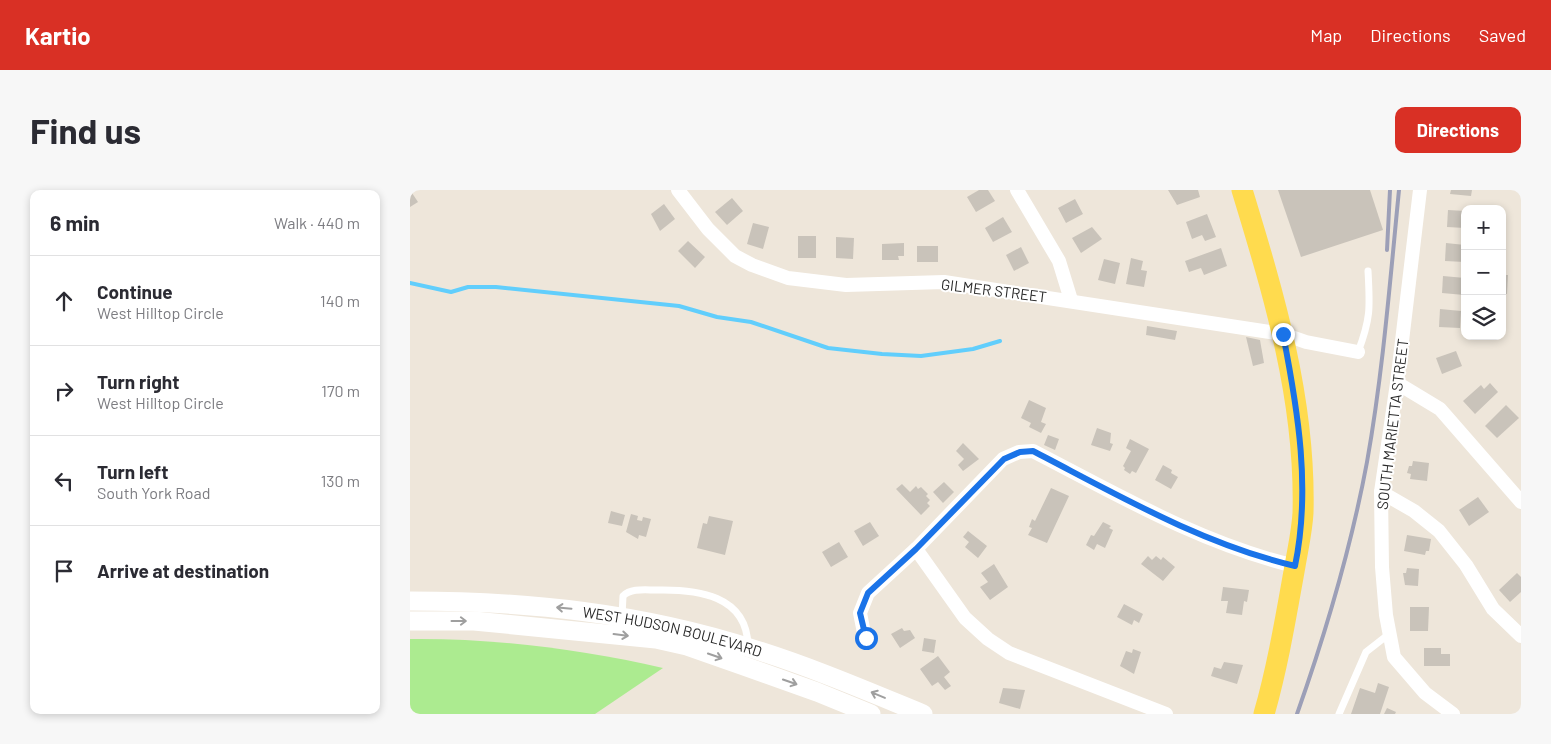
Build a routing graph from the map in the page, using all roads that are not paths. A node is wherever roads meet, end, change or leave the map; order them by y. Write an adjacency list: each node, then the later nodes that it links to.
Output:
1 (678, 190): 6 (street, GILMER STREET)
2 (1017, 190): 6 (street)
3 (1242, 190): 7 (main road)
4 (1420, 190): 9 (street, SOUTH MARIETTA STREET)
5 (1368, 271): 8 (lane)
6 (1071, 300): 7 (street, GILMER STREET)
7 (1283, 334): 8 (street, GILMER STREET); 13 (main road)
8 (1358, 352)
9 (1397, 383): 10 (street, SOUTH MARIETTA STREET); 11 (street)
10 (1381, 492): 17 (street, SOUTH MARIETTA STREET); 18 (street)
11 (1521, 502)
12 (916, 549): 13 (street); 19 (street); 24 (street)
13 (1295, 566): 25 (main road)
14 (410, 601): 15 (main road, WEST HUDSON BOULEVARD, one-way to 14)
15 (622, 617): 20 (main road, WEST HUDSON BOULEVARD); 20 (lane)
16 (410, 621): 21 (main road, WEST HUDSON BOULEVARD, one-way to 21)
17 (1389, 634): 26 (lane); 27 (street, SOUTH MARIETTA STREET)
18 (1521, 636)
19 (866, 638)
20 (748, 647): 21 (lane); 23 (main road, WEST HUDSON BOULEVARD, one-way to 20)
21 (744, 666): 22 (main road, WEST HUDSON BOULEVARD, one-way to 22)
22 (871, 714)
23 (922, 714)
24 (1166, 714)
25 (1264, 714)
26 (1339, 714)
27 (1453, 714)

